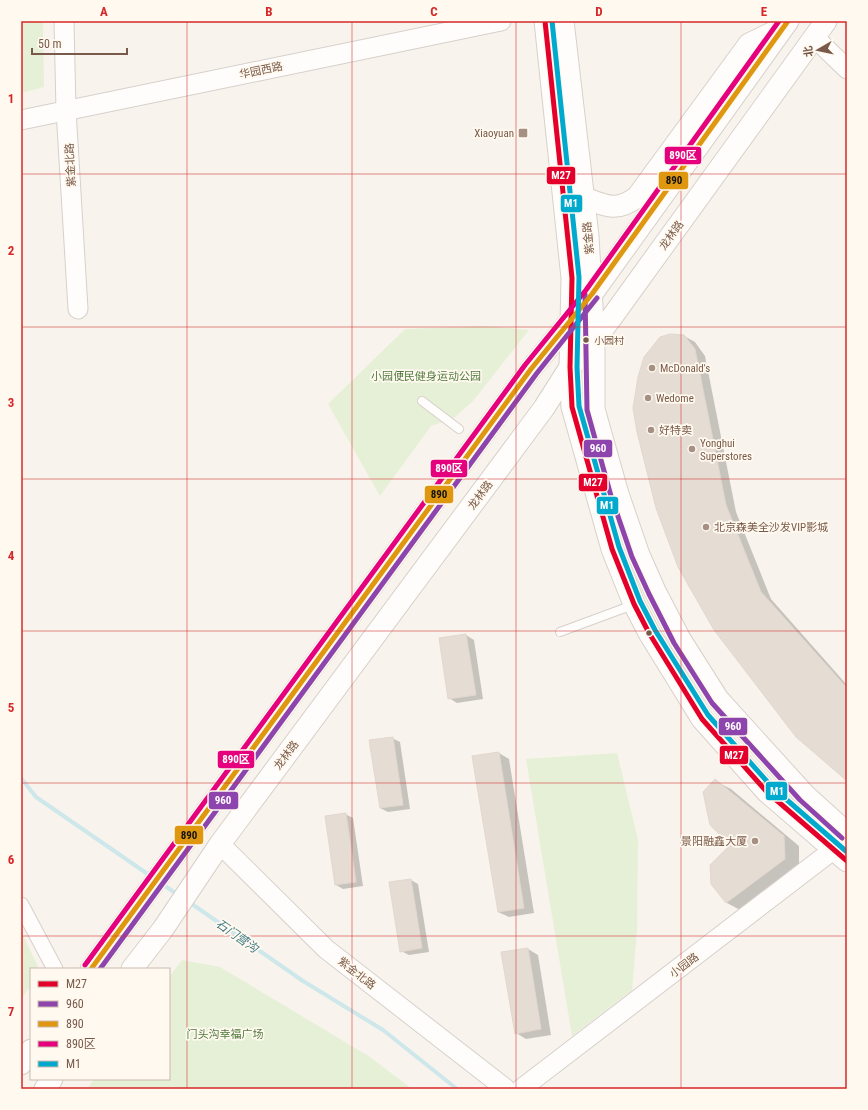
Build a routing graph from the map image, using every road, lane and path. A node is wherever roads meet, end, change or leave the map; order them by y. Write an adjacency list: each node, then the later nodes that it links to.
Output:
1 (64, 21): 8 (street, 紫金北路)
2 (502, 21): 8 (street, 华园西路)
3 (545, 21): 13 (main road, 紫金路)
4 (563, 21): 10 (main road, 紫金路)
5 (783, 23): 10 (main road); 11 (main road)
6 (820, 29): 7 (street); 14 (main road, 龙林路)
7 (847, 69)
8 (66, 110): 9 (street, 华园西路); 12 (street, 紫金北路)
9 (21, 120)
10 (585, 198): 11 (main road, 紫金路)
11 (592, 294): 13 (main road); 14 (main road, 紫金路)
12 (78, 309)
13 (572, 318): 15 (main road, 紫金路); 25 (main road)
14 (594, 341): 15 (main road, 龙林路); 20 (main road, 紫金路)
15 (570, 367): 18 (main road, 紫金路); 21 (main road, 龙林路)
16 (422, 402): 17 (lane)
17 (460, 429)
18 (634, 604): 19 (lane); 22 (main road, 紫金路)
19 (560, 632)
20 (847, 833)
21 (220, 844): 26 (main road, 龙林路); 31 (street, 紫金北路)
22 (842, 850): 32 (street, 小园路)
23 (21, 904): 24 (street)
24 (54, 968)
25 (92, 968)
26 (133, 968)
27 (30, 1051): 28 (main road)
28 (21, 1064)
29 (51, 1080): 30 (main road)
30 (45, 1089)
31 (506, 1089)
32 (521, 1089)

